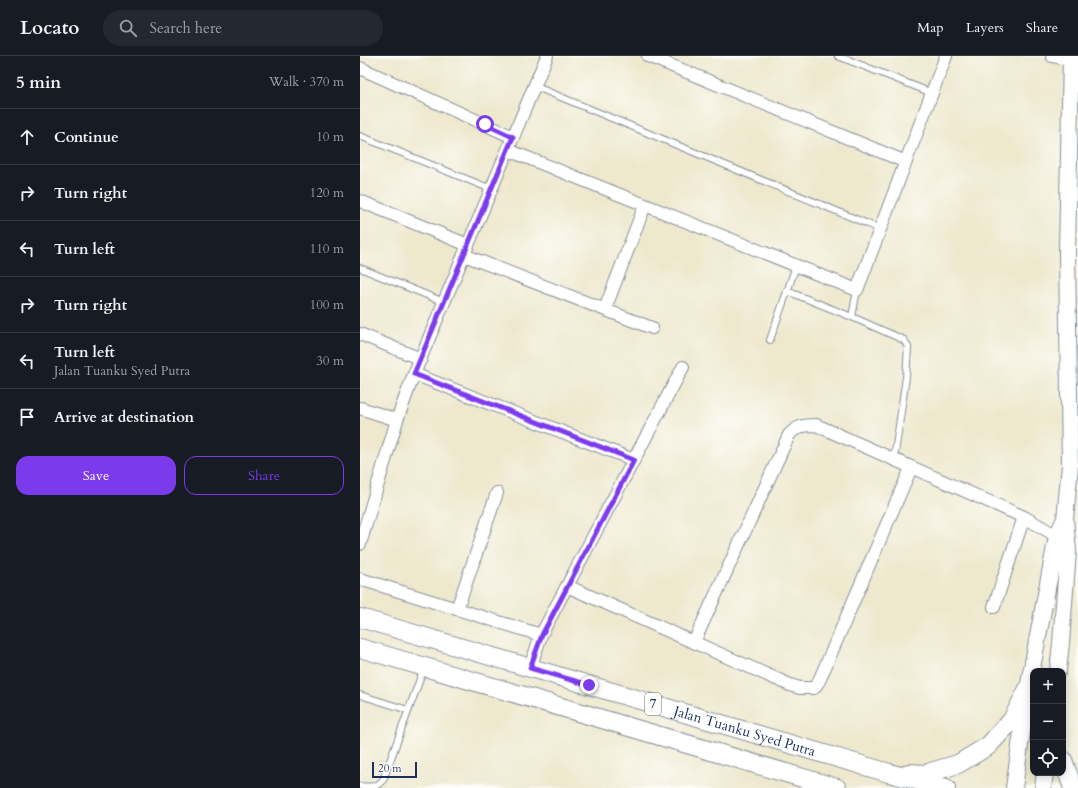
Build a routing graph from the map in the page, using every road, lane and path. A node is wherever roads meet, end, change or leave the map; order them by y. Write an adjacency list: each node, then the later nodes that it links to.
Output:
1 (547, 56): 8 (street)
2 (648, 56): 13 (street)
3 (838, 56): 9 (lane)
4 (946, 56): 9 (street)
5 (1052, 56): 6 (street)
6 (1071, 58): 36 (main road)
7 (360, 68): 11 (street)
8 (534, 86): 11 (street); 17 (lane)
9 (932, 93): 13 (street)
10 (360, 136): 14 (lane)
11 (513, 137): 12 (street)
12 (508, 150): 14 (street); 16 (street)
13 (906, 162): 17 (street)
14 (491, 189): 18 (street)
15 (360, 201): 18 (street)
16 (645, 205): 19 (street); 24 (street)
17 (880, 229): 21 (street)
18 (466, 250): 23 (street); 24 (street)
19 (796, 266): 21 (street); 22 (lane)
20 (360, 268): 23 (lane)
21 (857, 290): 25 (lane)
22 (787, 291): 25 (lane); 28 (lane)
23 (444, 302): 29 (street)
24 (605, 309): 26 (street)
25 (852, 317): 35 (lane)
26 (652, 328)
27 (360, 334): 29 (street)
28 (770, 340)
29 (421, 359): 31 (street)
30 (683, 368): 34 (street)
31 (414, 374): 33 (street); 34 (street)
32 (360, 408): 33 (street)
33 (397, 420): 42 (street)
34 (634, 460): 45 (street)
35 (894, 460): 37 (street); 50 (street)
36 (1074, 466): 40 (main road)
37 (911, 468): 39 (street); 50 (street)
38 (497, 493): 47 (street)
39 (1024, 517): 41 (street); 46 (street)
40 (1065, 519): 41 (main road); 43 (main road)
41 (1057, 536): 43 (street); 55 (main road)
42 (360, 544)
43 (1068, 551): 54 (main road)
44 (360, 579): 47 (street)
45 (567, 586): 49 (street); 50 (street)
46 (994, 607)
47 (457, 609): 49 (street)
48 (360, 618): 53 (main road, Jalan Tuanku Syed Putra / 7)
49 (542, 635): 53 (street)
50 (694, 642)
51 (360, 648): 52 (main road, Jalan Tuanku Syed Putra / 7)
52 (425, 666): 57 (lane); 62 (main road, Jalan Tuanku Syed Putra / 7)
53 (530, 668): 59 (main road, Jalan Tuanku Syed Putra / 7)
54 (1058, 668)
55 (1028, 688): 59 (main road); 64 (main road)
56 (360, 695): 57 (lane)
57 (408, 710): 61 (lane)
58 (1066, 768): 66 (main road)
59 (889, 773): 63 (main road, Jalan Tuanku Syed Putra / 7)
60 (1045, 776): 65 (main road)
61 (360, 786)
62 (837, 788)
63 (946, 788)
64 (1014, 788)
65 (1043, 788)
66 (1073, 788)

